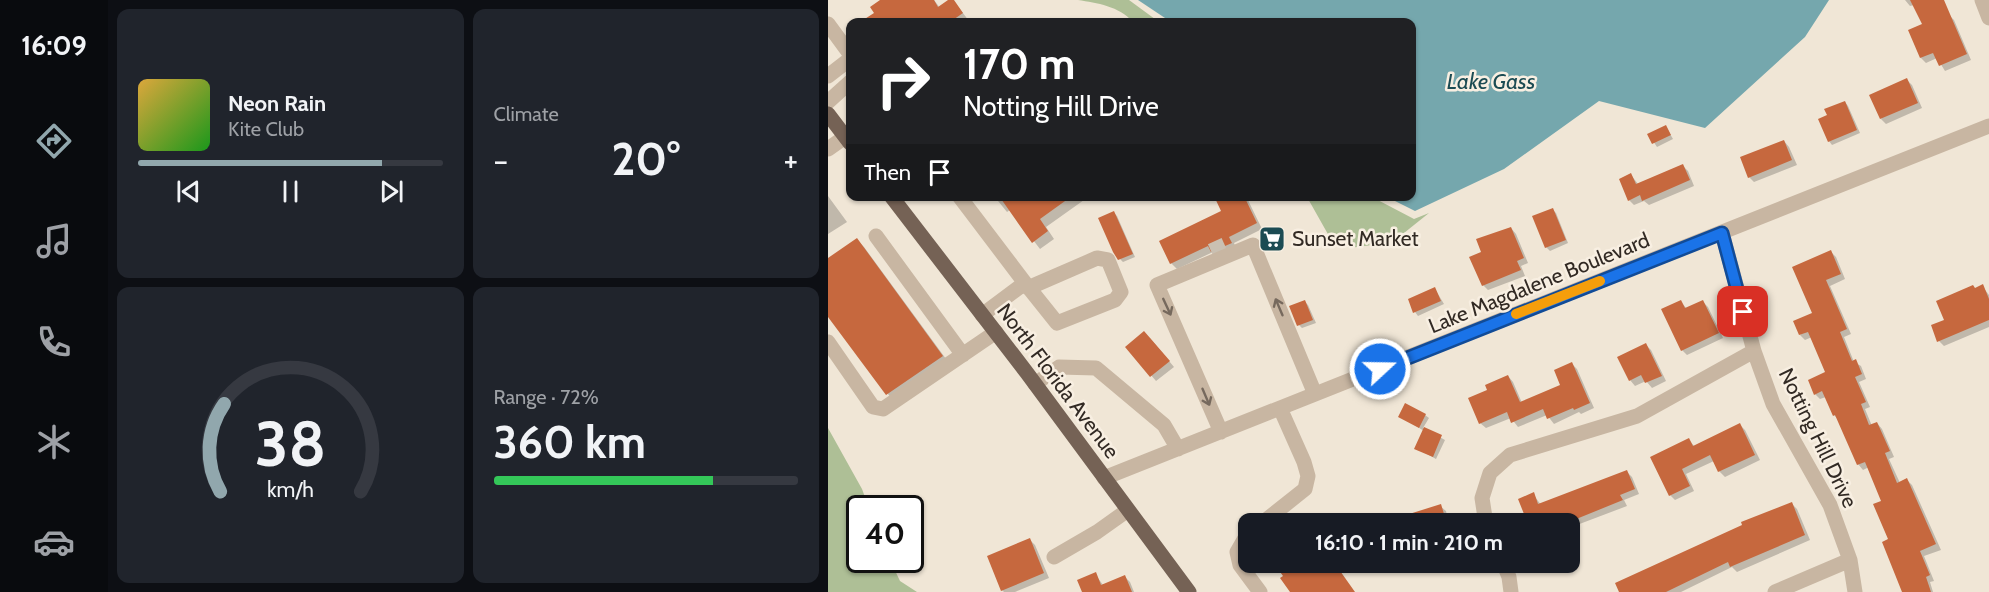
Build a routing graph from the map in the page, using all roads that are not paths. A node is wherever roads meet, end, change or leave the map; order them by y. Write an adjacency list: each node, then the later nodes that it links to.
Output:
1 (1982, 0): 2 (street)
2 (1989, 18)
3 (828, 24): 4 (street)
4 (846, 49)
5 (846, 62): 6 (street)
6 (828, 76)
7 (846, 86): 8 (street)
8 (828, 102)
9 (828, 114): 11 (main road)
10 (1989, 126): 16 (street, Lake Magdalene Boulevard)
11 (846, 137)
12 (846, 141): 13 (street)
13 (828, 149)
14 (895, 201): 19 (main road, North Florida Avenue)
15 (963, 201): 18 (street)
16 (1722, 233): 22 (street, Notting Hill Drive); 25 (street, Lake Magdalene Boulevard)
17 (876, 236): 23 (street)
18 (1027, 285): 18 (street); 19 (street)
19 (982, 315): 20 (main road, North Florida Avenue)
20 (996, 332): 23 (street); 24 (main road, North Florida Avenue)
21 (828, 342): 23 (street)
22 (1754, 351): 32 (street); 34 (street, Notting Hill Drive)
23 (963, 355)
24 (1035, 384): 28 (street); 29 (main road, North Florida Avenue)
25 (1315, 394): 26 (street, Lake Magdalene Boulevard); 27 (street, one-way to 27)
26 (1280, 408): 27 (street, Lake Magdalene Boulevard); 31 (street)
27 (1221, 432): 28 (street, Lake Magdalene Boulevard)
28 (1178, 449): 29 (street, Lake Magdalene Boulevard)
29 (1104, 478): 30 (main road, North Florida Avenue)
30 (1128, 510): 33 (street); 37 (main road, North Florida Avenue)
31 (1275, 513)
32 (1484, 513)
33 (1054, 557)
34 (1850, 560): 40 (street); 41 (street, Notting Hill Drive)
35 (1246, 573): 38 (street)
36 (1507, 573): 39 (street)
37 (1189, 592)
38 (1260, 592)
39 (1511, 592)
40 (1774, 592)
41 (1855, 592)

